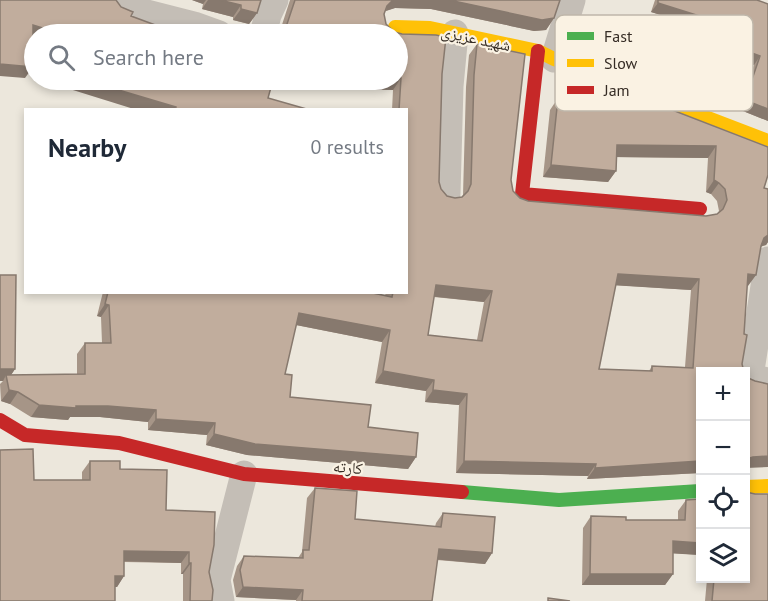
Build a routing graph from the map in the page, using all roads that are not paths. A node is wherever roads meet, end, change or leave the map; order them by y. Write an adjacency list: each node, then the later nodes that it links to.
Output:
1 (275, 0): 6 (street)
2 (572, 0): 4 (street)
3 (123, 7): 5 (street)
4 (565, 15)
5 (190, 24)
6 (266, 24)
7 (408, 27): 8 (street, شهید عزیزی)
8 (455, 33): 10 (street, شهید عزیزی); 14 (street)
9 (555, 36): 10 (street)
10 (546, 55): 11 (street, شهید عزیزی); 15 (street)
11 (555, 59)
12 (689, 111): 13 (street, شهید عزیزی)
13 (768, 141)
14 (447, 194)
15 (700, 209)
16 (768, 260): 17 (street)
17 (768, 381)
18 (0, 420): 19 (street, کارته)
19 (244, 474): 22 (street, کارته); 23 (street)
20 (768, 486): 21 (street)
21 (750, 488)
22 (696, 490)
23 (221, 601)

